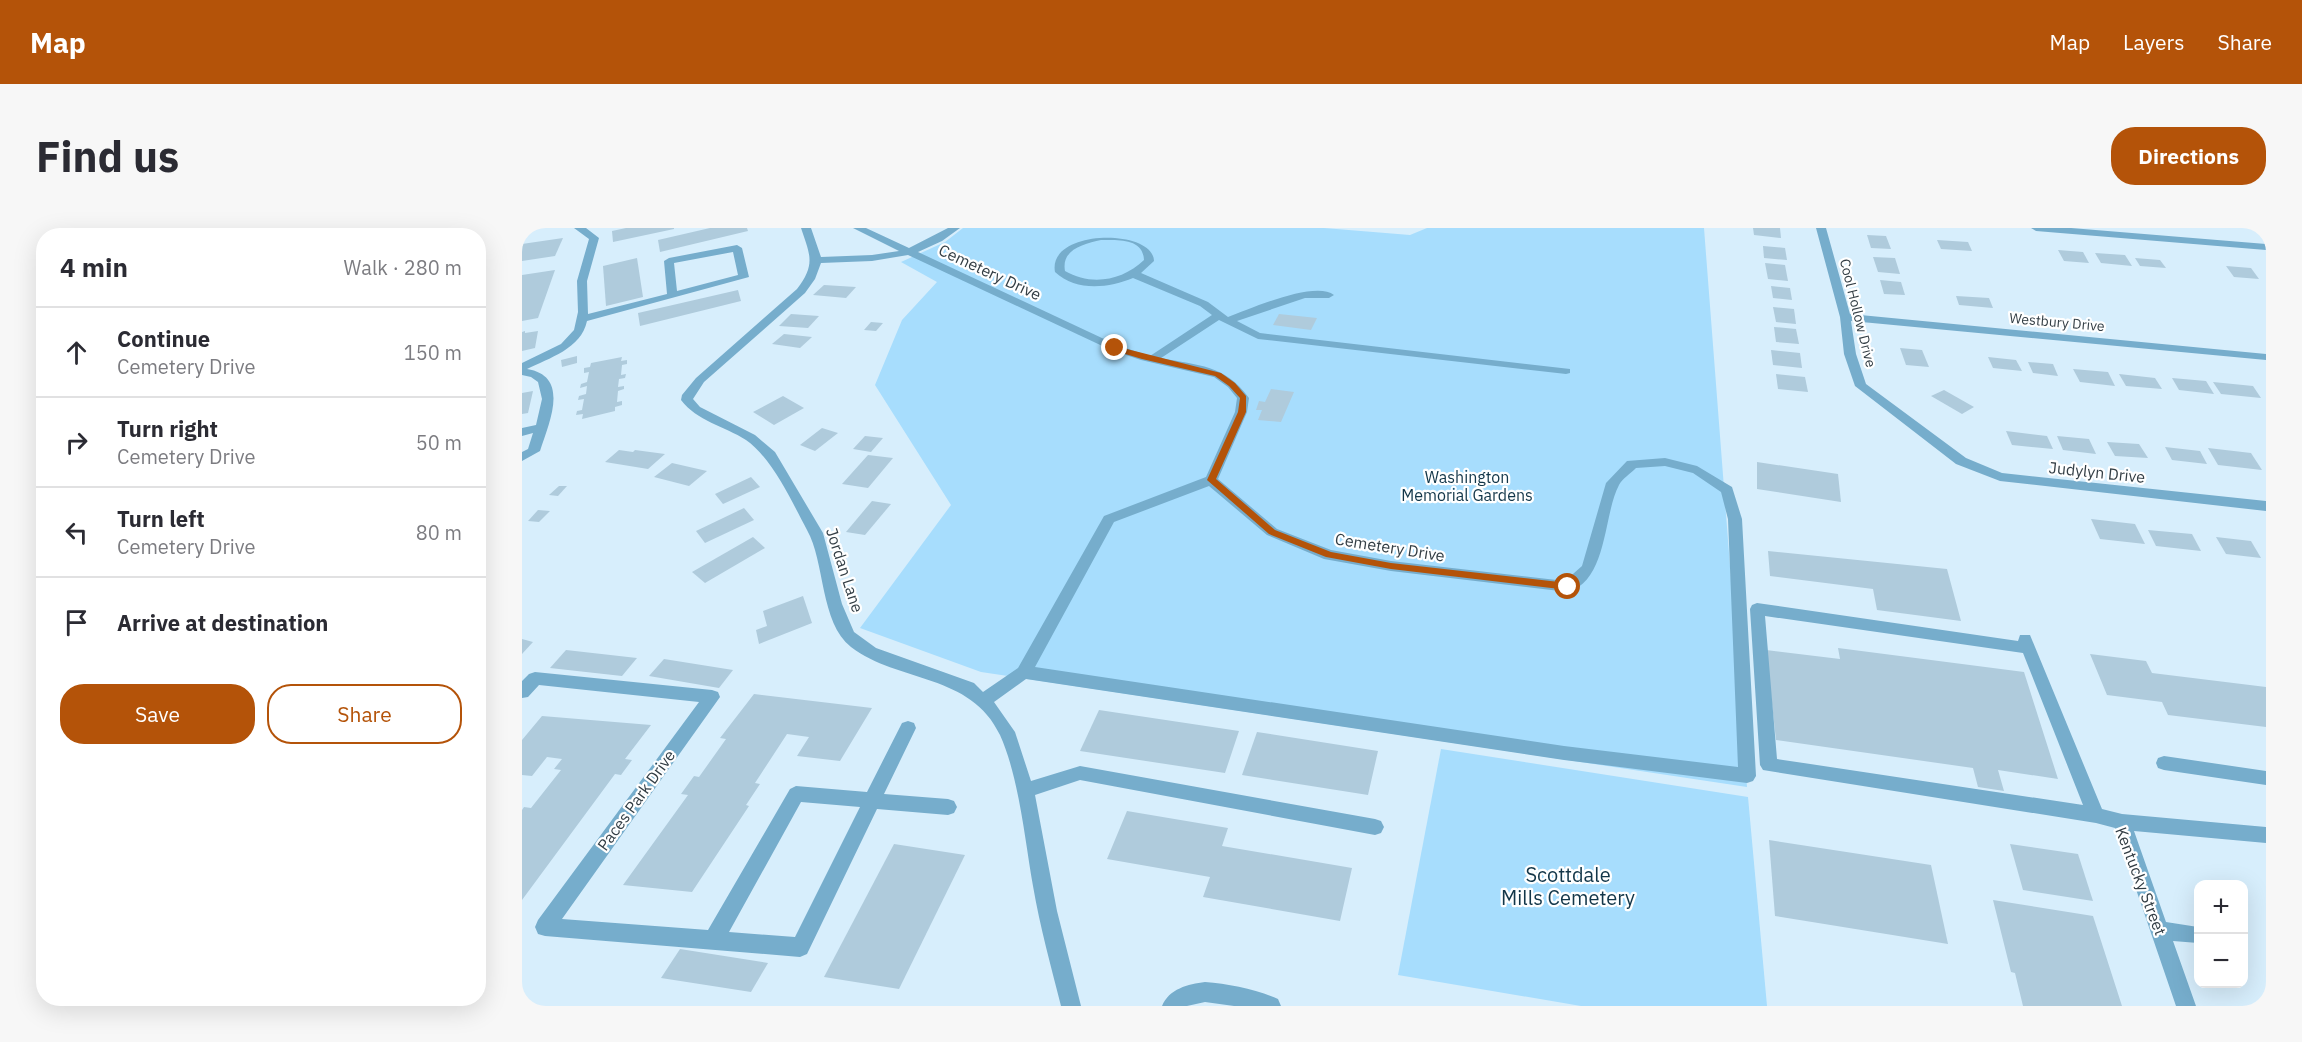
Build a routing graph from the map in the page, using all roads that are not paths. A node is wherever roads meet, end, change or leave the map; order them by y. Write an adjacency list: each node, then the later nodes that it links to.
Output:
1 (582, 228): 15 (street)
2 (806, 228): 9 (street)
3 (858, 228): 8 (street, Cemetery Drive)
4 (955, 228): 8 (street)
5 (1821, 228): 13 (street, Cool Hollow Drive)
6 (2036, 228): 7 (street)
7 (2266, 247)
8 (912, 253): 9 (street); 17 (street, Cemetery Drive)
9 (817, 260): 29 (street, Jordan Lane)
10 (1133, 274): 10 (street); 14 (street)
11 (1329, 295): 14 (street)
12 (672, 296): 12 (street); 15 (street)
13 (1845, 317): 16 (street, Westbury Drive); 23 (street, Cool Hollow Drive)
14 (1223, 318): 17 (street); 19 (street)
15 (582, 319): 18 (street)
16 (2266, 357)
17 (1152, 359): 25 (street, Cemetery Drive)
18 (522, 367)
19 (1566, 371)
20 (522, 372): 21 (street)
21 (540, 428): 22 (street); 24 (street)
22 (522, 432)
23 (1934, 441): 26 (street, Judylyn Drive)
24 (522, 457)
25 (1211, 480): 27 (street); 27 (street, Cemetery Drive)
26 (2266, 506)
27 (1024, 672): 29 (street)
28 (522, 692): 42 (street, Paces Park Drive)
29 (983, 701): 33 (street, Jordan Lane)
30 (908, 728): 34 (street, Paces Park Drive)
31 (2164, 763): 32 (street)
32 (2266, 778)
33 (1025, 790): 38 (street); 43 (street, Jordan Lane)
34 (872, 802): 35 (street); 42 (street); 42 (street, Paces Park Drive)
35 (948, 807)
36 (2096, 815): 36 (street, Kentucky Street); 37 (street, Kentucky Street)
37 (2122, 822): 39 (street); 40 (street, Kentucky Street)
38 (1375, 827)
39 (2266, 835)
40 (2160, 930): 41 (street); 46 (street, Kentucky Street)
41 (2194, 935)
42 (713, 940)
43 (1071, 1006)
44 (1172, 1006): 45 (street)
45 (1271, 1006)
46 (2186, 1006)

